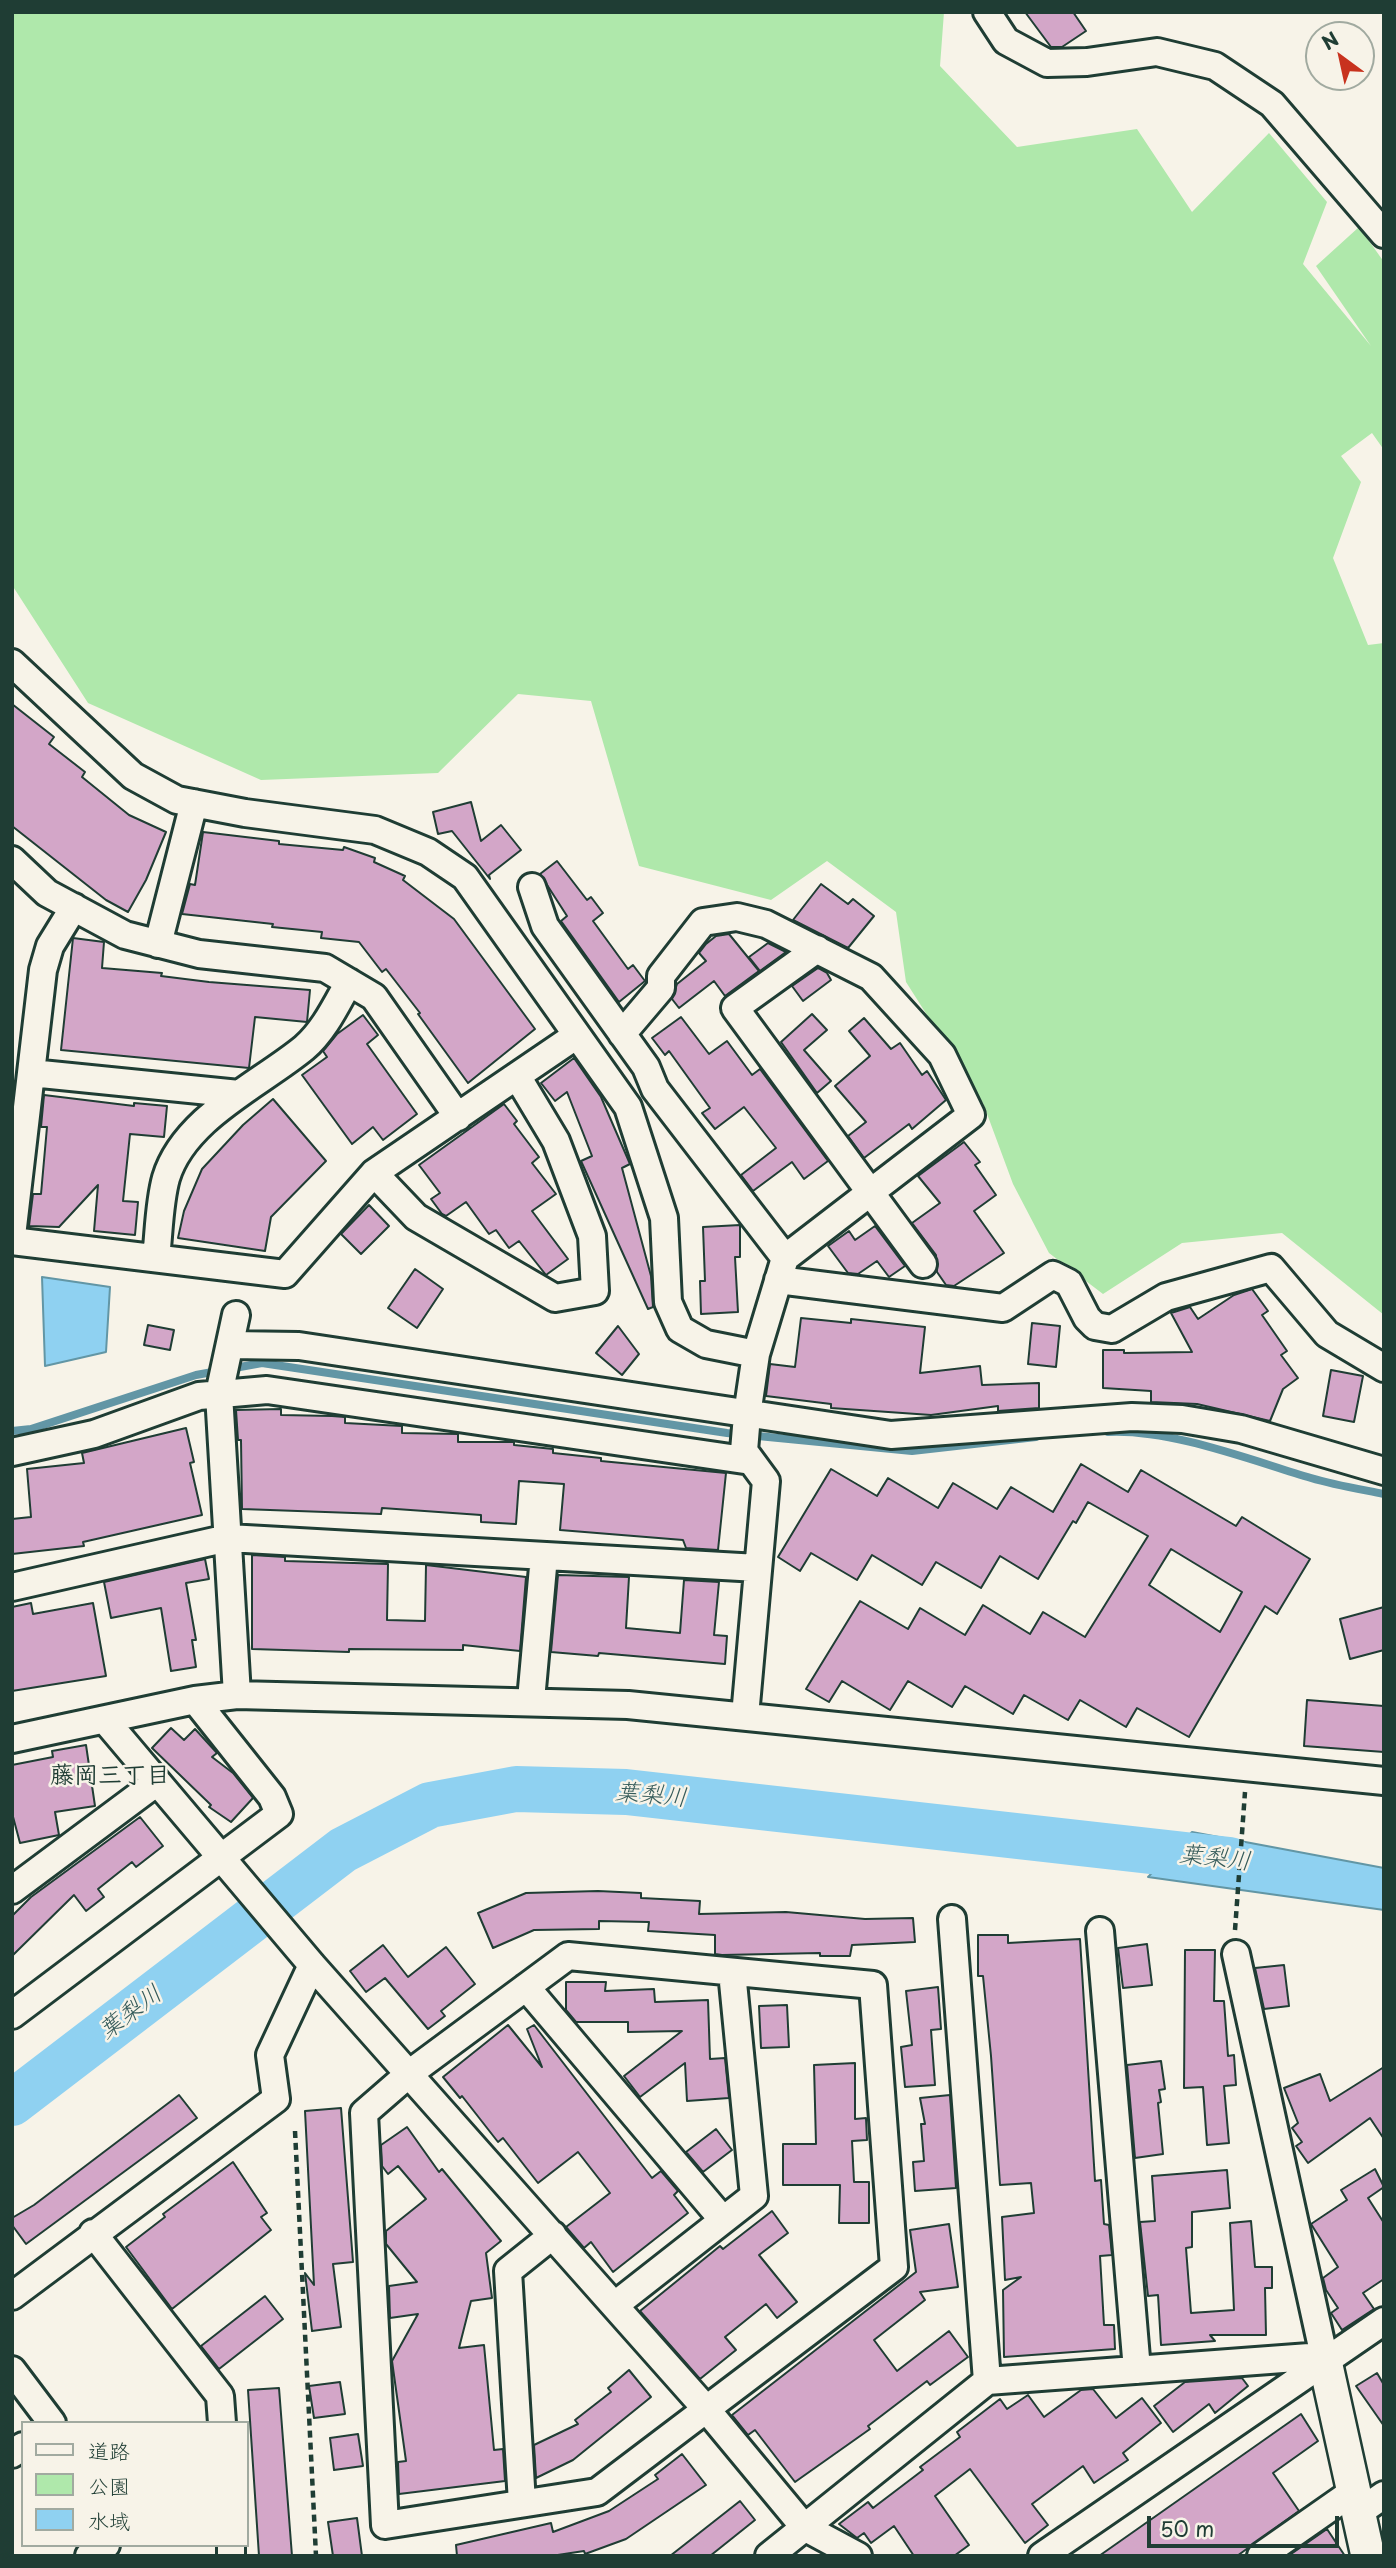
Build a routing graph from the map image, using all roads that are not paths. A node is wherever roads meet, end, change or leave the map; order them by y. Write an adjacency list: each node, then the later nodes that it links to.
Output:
1 (987, 12): 2 (street)
2 (1384, 234)
3 (12, 663): 4 (street)
4 (194, 803): 8 (street); 12 (street)
5 (12, 860): 7 (street)
6 (531, 887): 11 (street)
7 (74, 907): 8 (street); 13 (street)
8 (158, 944): 10 (street)
9 (817, 949): 11 (street); 18 (street); 18 (street)
10 (349, 982): 15 (street); 16 (street)
11 (622, 1034): 22 (street)
12 (577, 1035): 14 (street); 25 (street)
13 (31, 1073): 15 (street); 19 (street)
14 (517, 1076): 16 (street); 17 (street)
15 (239, 1094): 20 (street)
16 (458, 1116): 17 (street)
17 (374, 1173): 20 (street)
18 (871, 1192): 21 (street); 22 (street)
19 (12, 1238): 20 (street)
20 (156, 1258)
21 (923, 1264)
22 (782, 1269): 25 (street); 26 (street)
23 (236, 1315): 24 (street)
24 (230, 1345): 27 (street); 28 (street)
25 (756, 1354): 28 (street)
26 (1384, 1368)
27 (219, 1395): 29 (street); 30 (street); 32 (street)
28 (747, 1415): 30 (street); 31 (street)
29 (12, 1452)
30 (751, 1461): 34 (street)
31 (1384, 1471)
32 (228, 1538): 33 (street); 35 (street); 36 (street)
33 (544, 1556): 34 (street); 38 (street)
34 (758, 1568): 39 (street)
35 (12, 1587)
36 (237, 1695): 37 (street); 38 (street)
37 (195, 1700): 40 (street); 44 (street)
38 (531, 1700): 39 (street)
39 (745, 1716): 42 (street)
40 (105, 1720): 41 (street); 43 (street)
41 (12, 1739)
42 (1384, 1781)
43 (157, 1782): 44 (street); 45 (street)
44 (220, 1857): 49 (street); 52 (street)
45 (12, 1890)
46 (952, 1919): 63 (street)
47 (1100, 1931): 62 (street)
48 (1235, 1947): 60 (street)
49 (312, 1965): 53 (street); 55 (street)
50 (732, 1972): 51 (street); 54 (street); 64 (street)
51 (526, 1987): 53 (street); 54 (street)
52 (12, 2015)
53 (410, 2073): 56 (street); 68 (street)
54 (723, 2220): 58 (street)
55 (93, 2233): 57 (street); 66 (street)
56 (553, 2235): 58 (street); 68 (street)
57 (12, 2296)
58 (615, 2305): 64 (street)
59 (1384, 2321): 60 (street)
60 (1324, 2358): 62 (street); 67 (street); 72 (street)
61 (12, 2370): 65 (street)
62 (1137, 2370): 63 (street)
63 (987, 2381): 69 (street)
64 (707, 2410): 68 (street); 69 (street)
65 (50, 2421)
66 (222, 2421)
67 (1365, 2500): 73 (street); 74 (street)
68 (522, 2504)
69 (804, 2527): 70 (street); 71 (street)
70 (778, 2552)
71 (858, 2556)
72 (1042, 2556)
73 (1261, 2556)
74 (1368, 2556)

